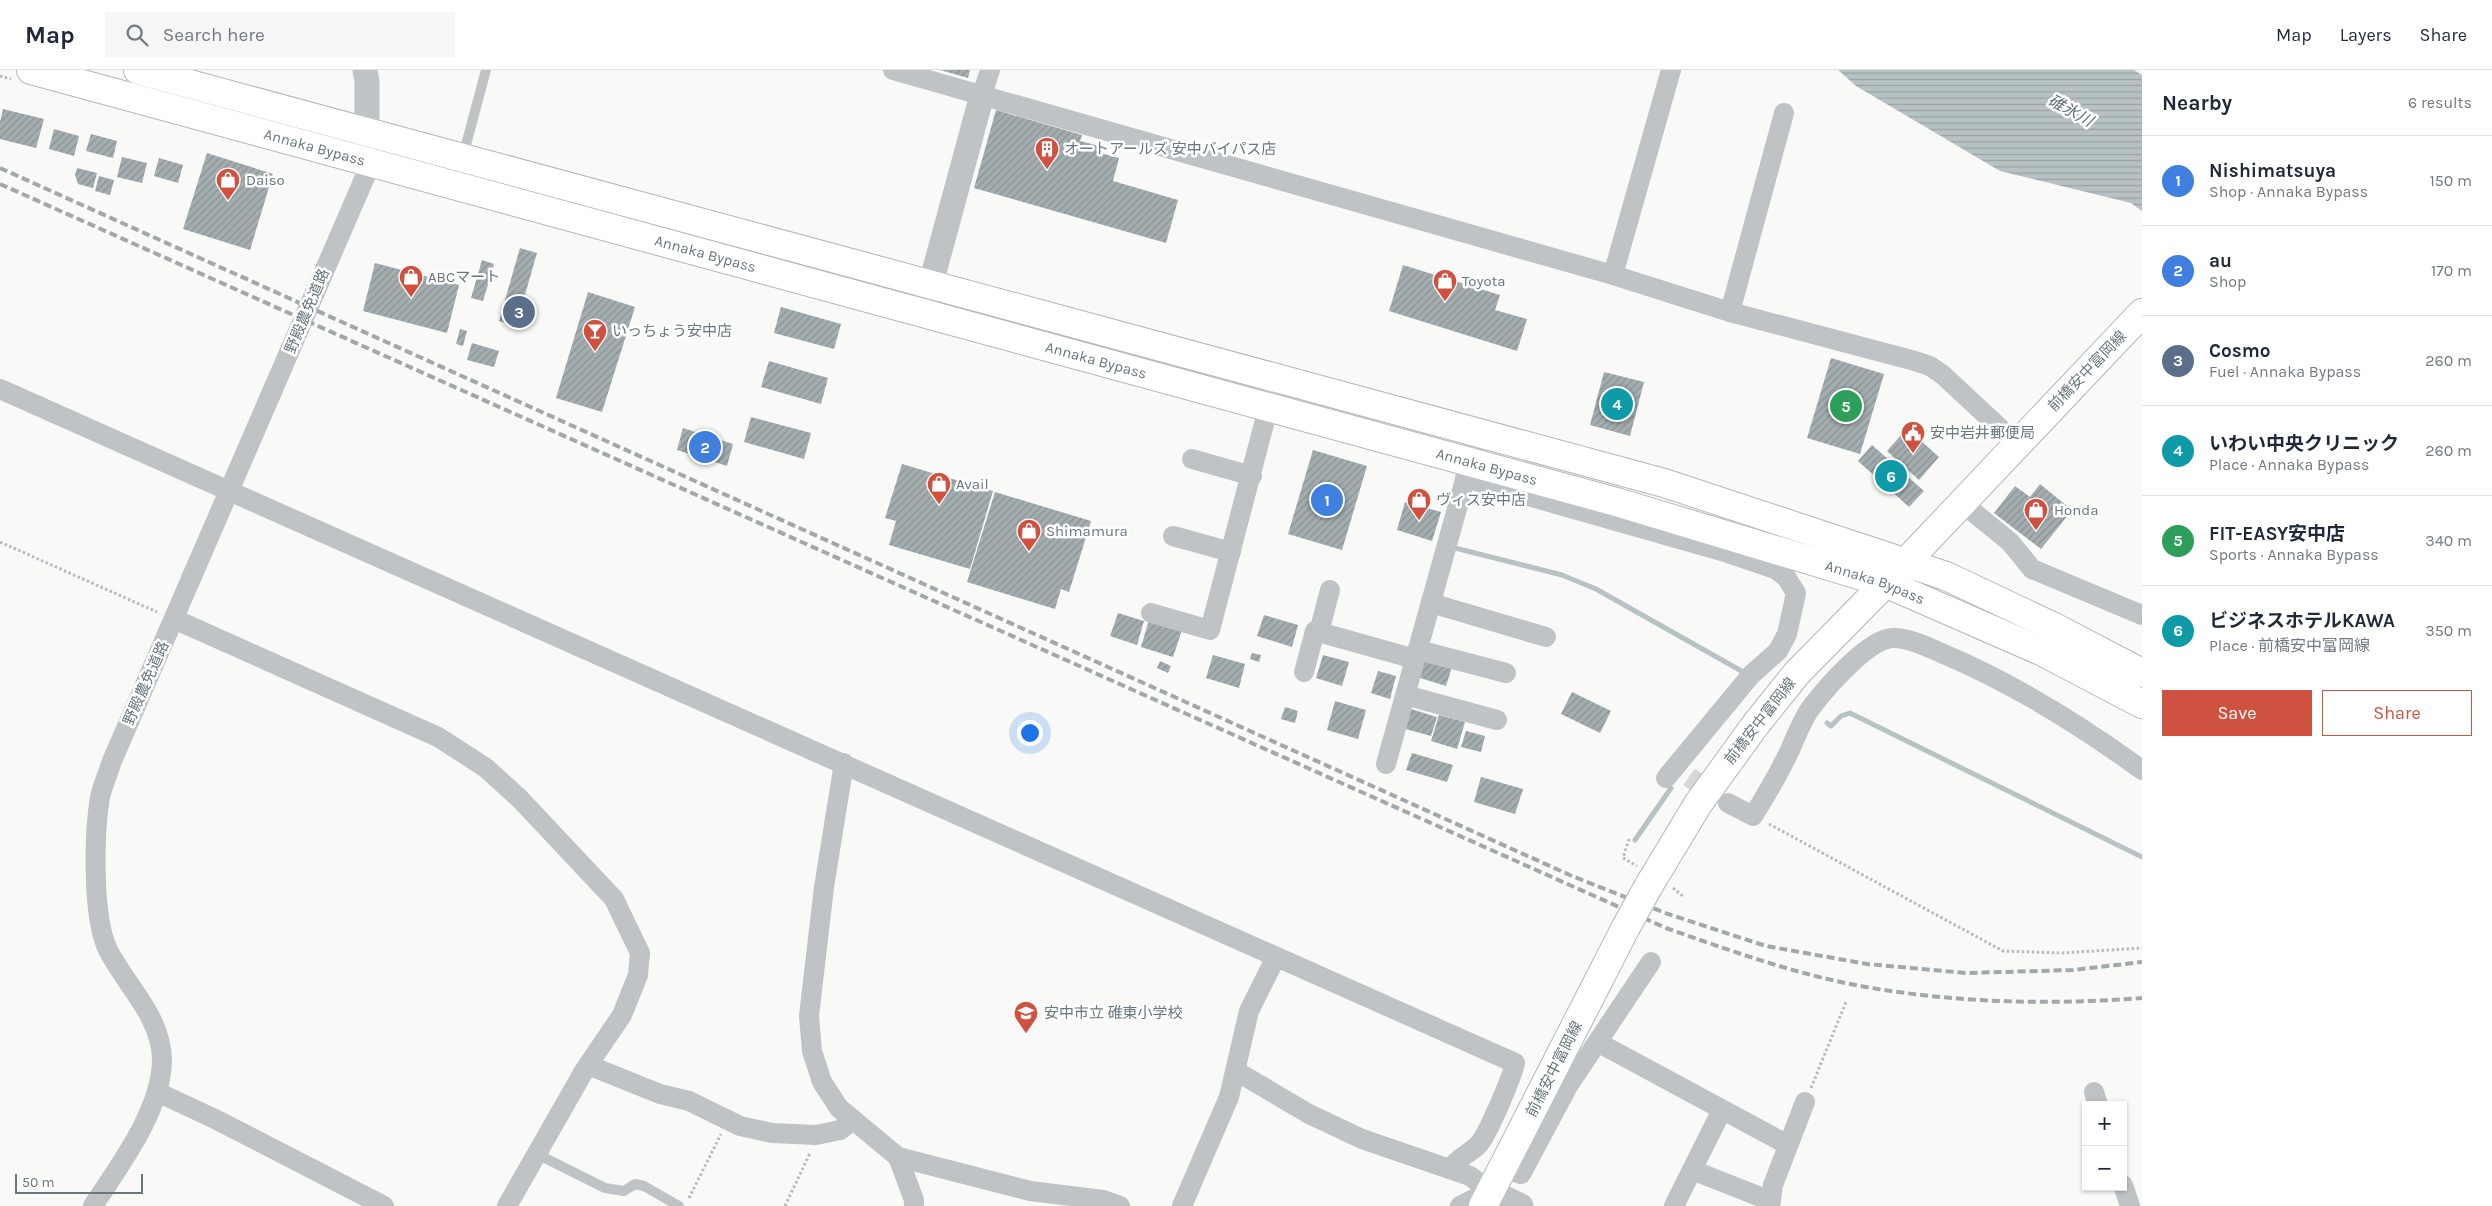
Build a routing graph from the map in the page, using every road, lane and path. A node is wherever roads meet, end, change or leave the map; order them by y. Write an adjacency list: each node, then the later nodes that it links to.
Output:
1 (30, 70): 12 (main road, Annaka Bypass)
2 (138, 70): 10 (main road, Annaka Bypass)
3 (365, 70): 10 (street)
4 (486, 70): 11 (lane)
5 (893, 70): 8 (street)
6 (990, 70): 8 (street)
7 (1671, 70): 13 (street)
8 (982, 95): 13 (street); 14 (street)
9 (1784, 113): 15 (street)
10 (367, 132): 11 (main road, Annaka Bypass); 12 (street)
11 (462, 158): 14 (main road, Annaka Bypass)
12 (366, 163): 16 (main road, Annaka Bypass); 26 (street, 野殿農免道路)
13 (1613, 275): 15 (street)
14 (930, 285): 16 (street); 18 (main road, Annaka Bypass)
15 (1730, 312): 22 (street)
16 (923, 313): 20 (main road, Annaka Bypass)
17 (2142, 313): 22 (main road, 前橋安中富岡線)
18 (1276, 378): 20 (street); 21 (main road, Annaka Bypass)
19 (0, 389): 26 (street)
20 (1269, 407): 24 (main road, Annaka Bypass); 25 (street)
21 (1478, 433): 24 (street); 32 (main road, Annaka Bypass)
22 (2016, 444): 27 (main road, 前橋安中富岡線)
23 (1192, 459): 25 (street)
24 (1467, 470): 31 (main road, Annaka Bypass); 35 (street)
25 (1252, 476): 30 (street)
26 (230, 490): 38 (street, 野殿農免道路); 50 (street)
27 (1961, 502): 32 (main road, 前橋安中富岡線); 37 (street)
28 (1173, 536): 30 (street)
29 (0, 542): 38 (path)
30 (1231, 552): 36 (street)
31 (1757, 553): 33 (main road, Annaka Bypass); 53 (street)
32 (1907, 562): 33 (main road, 前橋安中富岡線); 45 (main road, Annaka Bypass)
33 (1885, 583): 44 (main road, 前橋安中富岡線); 48 (main road, Annaka Bypass)
34 (1330, 590): 39 (street)
35 (1431, 603): 40 (street); 41 (street)
36 (1151, 613)
37 (2142, 615)
38 (174, 620): 63 (street); 65 (street, 野殿農免道路)
39 (1319, 632): 41 (street); 42 (street)
40 (1546, 637)
41 (1416, 654): 43 (street); 47 (street)
42 (1304, 672)
43 (1506, 673)
44 (1797, 673): 46 (street); 57 (main road, 前橋安中富岡線)
45 (2142, 673)
46 (1823, 692): 52 (street); 55 (street)
47 (1405, 695): 49 (street); 51 (street)
48 (2142, 704)
49 (1497, 720)
50 (844, 762): 59 (street); 69 (street)
51 (1386, 764)
52 (2142, 770)
53 (1676, 774)
54 (1728, 803): 55 (street)
55 (1753, 816): 58 (path)
56 (1630, 839): 57 (path)
57 (1645, 877): 75 (main road, 前橋安中富岡線, bridge)
58 (2142, 948)
59 (1276, 957): 64 (street); 74 (street)
60 (1651, 962): 62 (street)
61 (1846, 1002): 66 (path)
62 (1599, 1043): 67 (street); 75 (street)
63 (588, 1065): 68 (street); 72 (street)
64 (1236, 1071): 74 (street); 88 (street)
65 (157, 1092): 80 (street, 野殿農免道路); 81 (street)
66 (1806, 1102): 71 (street)
67 (1722, 1110): 71 (street); 76 (street)
68 (728, 1120): 70 (street); 84 (path)
69 (854, 1120): 70 (street); 73 (street)
70 (806, 1136): 85 (path)
71 (1788, 1145): 79 (street)
72 (538, 1154): 82 (street); 83 (lane)
73 (898, 1157): 86 (street); 87 (street)
74 (1450, 1168): 78 (street)
75 (1504, 1168): 78 (main road, 前橋安中富岡線)
76 (1692, 1170): 79 (street); 91 (street)
77 (2125, 1191): 92 (street)
78 (1487, 1199): 89 (street); 90 (street)
79 (1771, 1203)
80 (93, 1206)
81 (384, 1206)
82 (507, 1206)
83 (679, 1206)
84 (685, 1206)
85 (785, 1206)
86 (914, 1206)
87 (1120, 1206)
88 (1182, 1206)
89 (1460, 1206)
90 (1521, 1206)
91 (1674, 1206)
92 (2130, 1206)

